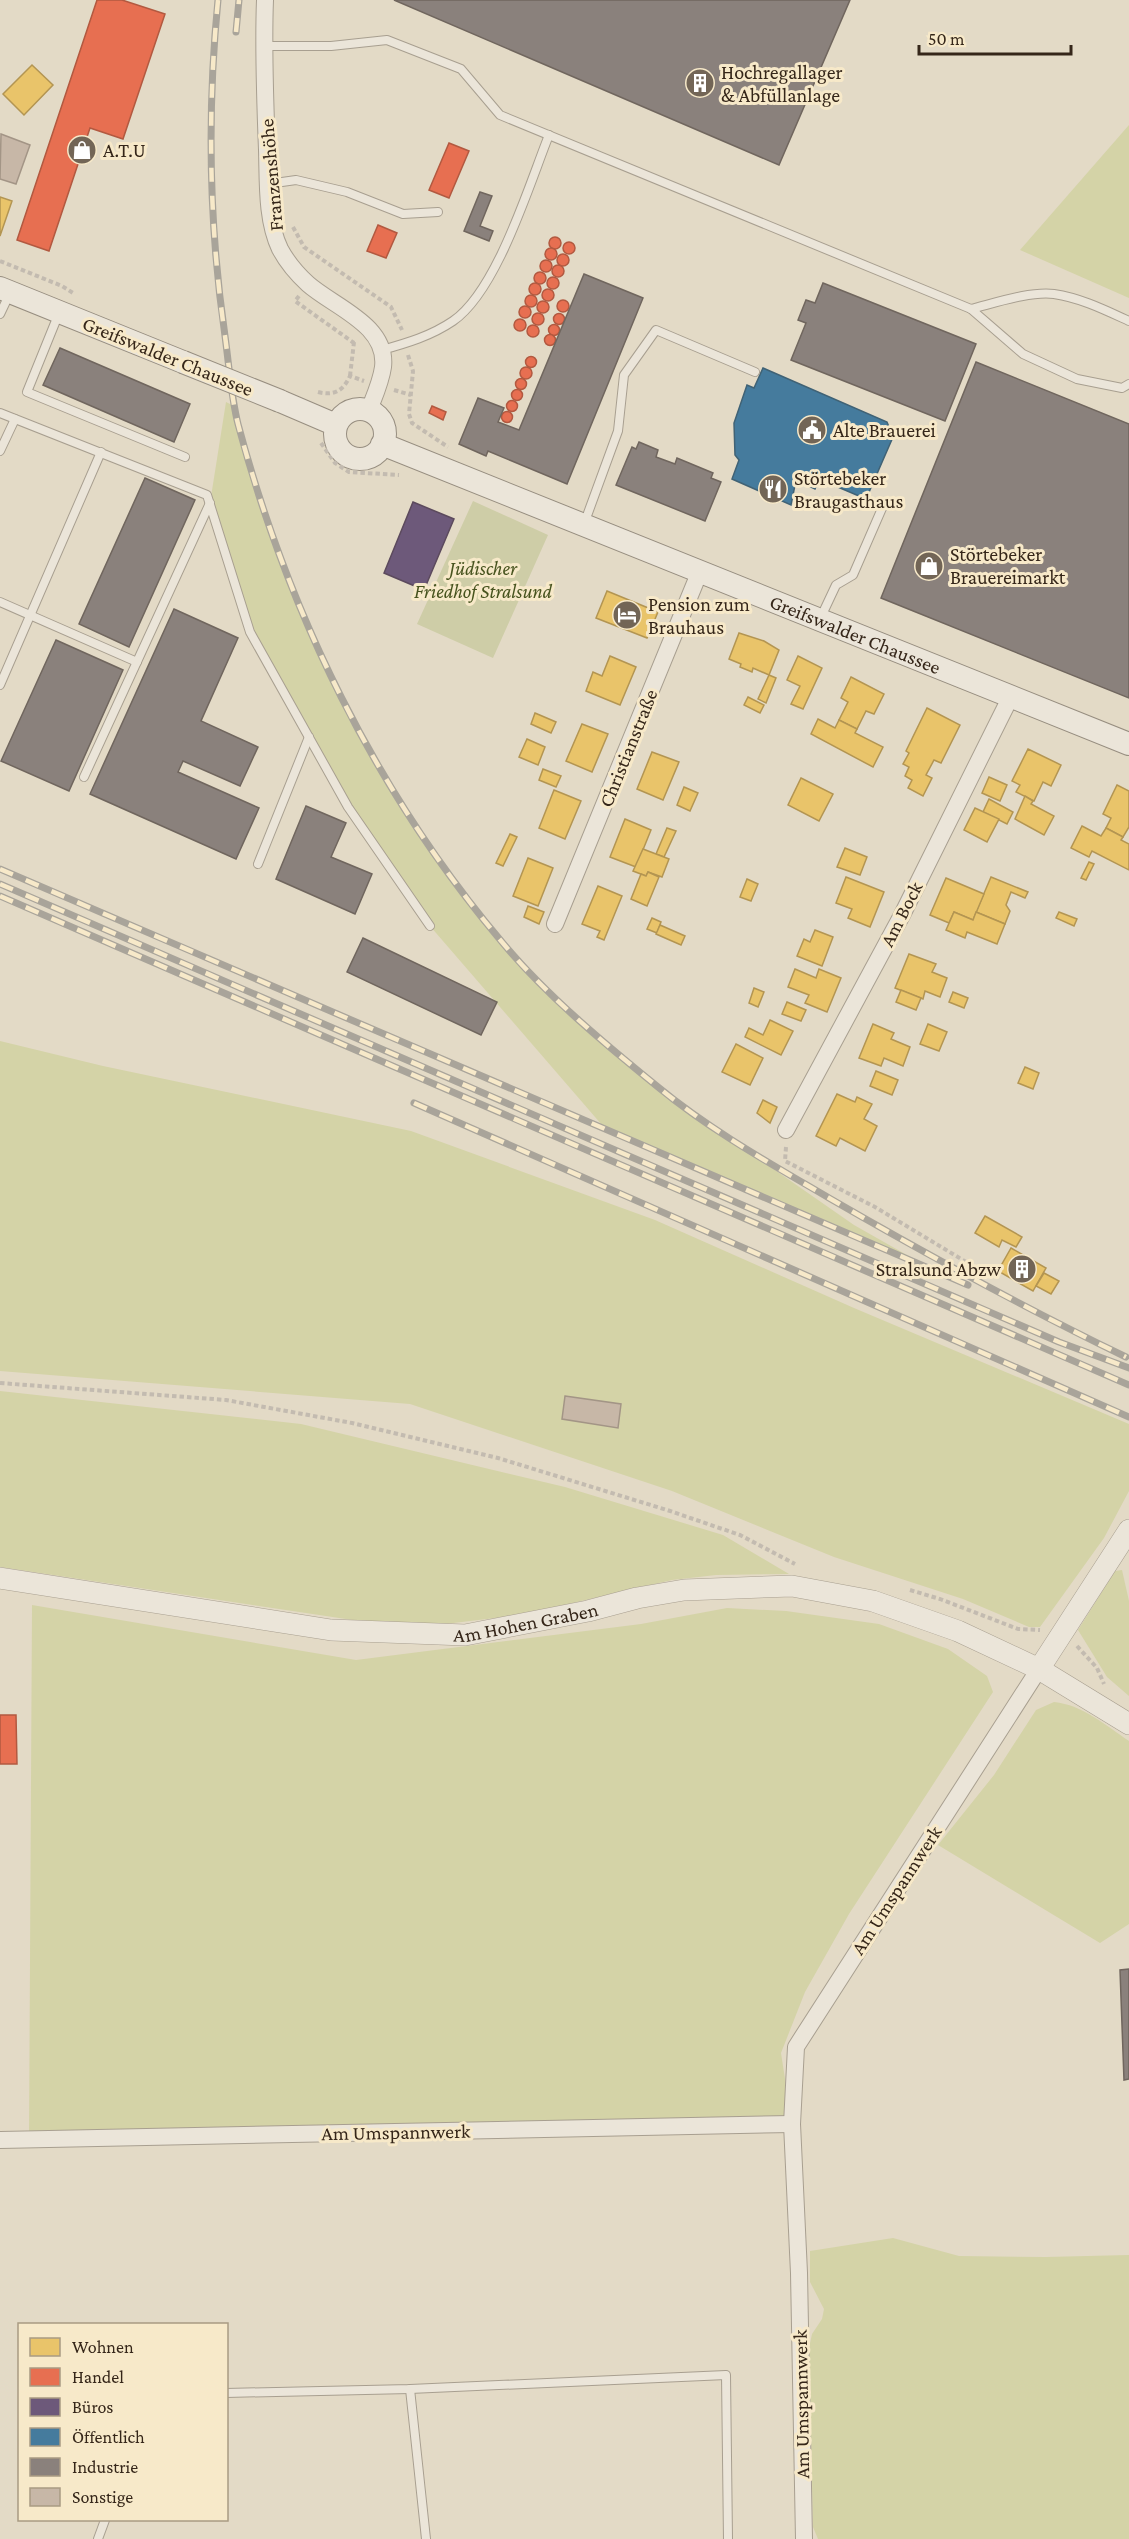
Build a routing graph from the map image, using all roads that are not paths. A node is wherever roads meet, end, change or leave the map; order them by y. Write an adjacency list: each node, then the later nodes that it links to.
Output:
1 (266, 0): 2 (street, Franzenshöhe)
2 (263, 46): 3 (lane); 4 (street, Franzenshöhe)
3 (549, 135): 7 (lane); 11 (lane)
4 (268, 184): 5 (lane); 11 (street, Franzenshöhe)
5 (438, 212)
6 (5, 290): 8 (main road, Greifswalder Chaussee); 9 (lane)
7 (971, 309): 10 (lane); 13 (lane)
8 (60, 312): 17 (main road, Greifswalder Chaussee, bridge); 21 (lane)
9 (0, 314)
10 (1129, 321)
11 (382, 350): 14 (street)
12 (755, 372): 24 (lane)
13 (1129, 384)
14 (369, 411): 17 (main road); 18 (main road)
15 (0, 413): 16 (lane)
16 (15, 419): 19 (lane); 20 (lane)
17 (336, 425): 18 (main road)
18 (382, 444): 24 (main road, Greifswalder Chaussee)
19 (0, 450)
20 (101, 452): 22 (lane); 27 (lane)
21 (185, 457)
22 (210, 503): 29 (lane); 32 (lane)
23 (883, 506): 28 (lane)
24 (584, 525): 25 (main road, Greifswalder Chaussee)
25 (700, 571): 28 (main road, Greifswalder Chaussee); 36 (street, Christianstraße)
26 (0, 602): 27 (lane)
27 (30, 614): 29 (lane); 30 (lane)
28 (820, 619): 31 (main road, Greifswalder Chaussee)
29 (137, 662): 34 (lane)
30 (0, 685)
31 (1011, 696): 33 (main road, Greifswalder Chaussee); 38 (street, Am Bock)
32 (309, 737): 35 (lane); 37 (lane)
33 (1129, 744)
34 (84, 777)
35 (258, 864)
36 (555, 924)
37 (430, 926)
38 (786, 1130)
39 (1128, 1543): 41 (street)
40 (0, 1578): 41 (street, Am Hohen Graben)
41 (1039, 1669): 42 (street, Am Hohen Graben); 43 (street, Am Umspannwerk)
42 (1129, 1724)
43 (792, 2124): 44 (street, Am Umspannwerk); 51 (street, Am Umspannwerk)
44 (0, 2140)
45 (410, 2390): 46 (lane); 49 (lane); 50 (lane)
46 (228, 2393)
47 (105, 2521): 48 (lane)
48 (98, 2539)
49 (426, 2539)
50 (728, 2539)
51 (804, 2539)

